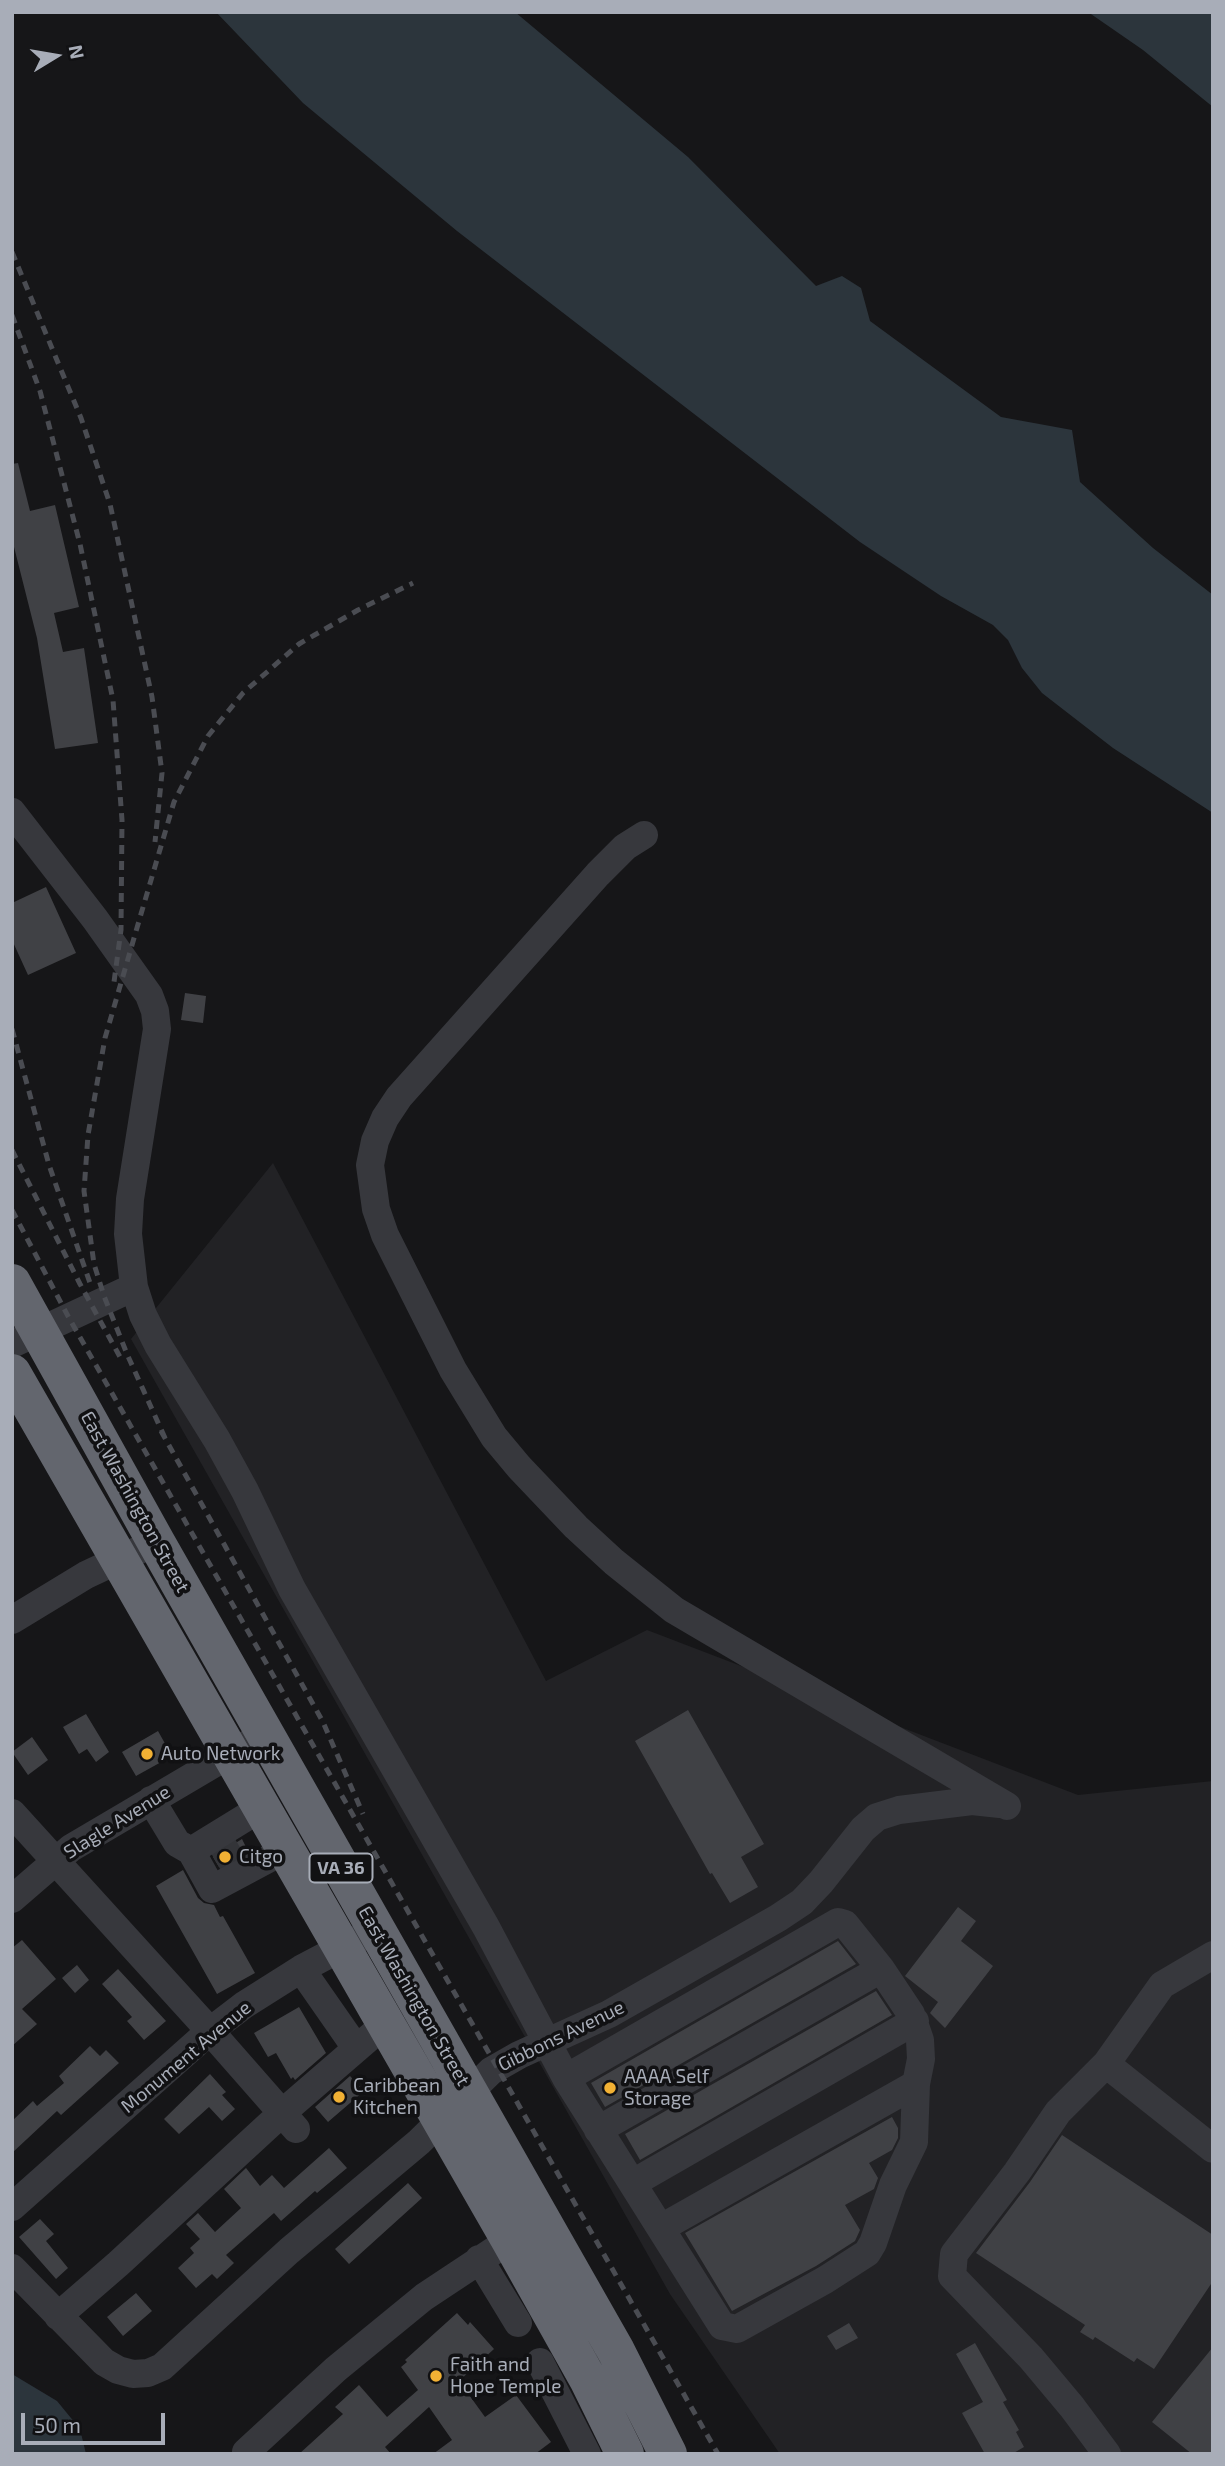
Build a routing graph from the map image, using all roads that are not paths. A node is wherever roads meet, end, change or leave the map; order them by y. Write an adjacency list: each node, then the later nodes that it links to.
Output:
1 (12, 812): 4 (street)
2 (645, 835): 28 (street, Gibbons Avenue)
3 (12, 1283): 5 (highway, East Washington Street / VA 36)
4 (134, 1287): 5 (street); 28 (street)
5 (26, 1338): 7 (highway, East Washington Street / VA 36)
6 (12, 1373): 8 (highway, East Washington Street / VA 36)
7 (156, 1542): 8 (street); 10 (highway, East Washington Street / VA 36)
8 (117, 1559): 9 (street); 11 (highway, East Washington Street / VA 36)
9 (12, 1620)
10 (265, 1733): 11 (street, Slagle Avenue); 18 (highway, East Washington Street / VA 36)
11 (230, 1754): 12 (street, Slagle Avenue); 14 (highway, East Washington Street / VA 36)
12 (151, 1800): 15 (street); 16 (street, Slagle Avenue)
13 (12, 1813): 16 (street)
14 (244, 1845): 15 (street); 15 (street); 19 (highway, East Washington Street / VA 36)
15 (191, 1851)
16 (55, 1860): 17 (street, Slagle Avenue); 27 (street)
17 (12, 1899)
18 (376, 1929): 19 (street, Monument Avenue); 33 (highway, East Washington Street / VA 36)
19 (341, 1948): 21 (street, Monument Avenue); 23 (highway, East Washington Street / VA 36)
20 (1213, 1955): 30 (street)
21 (301, 1969): 24 (street); 27 (street, Monument Avenue)
22 (881, 1969): 25 (street); 31 (street); 36 (street)
23 (364, 1987): 24 (street); 26 (highway, East Washington Street / VA 36)
24 (330, 2011): 29 (street)
25 (915, 2021): 32 (street); 38 (street)
26 (385, 2024): 29 (street); 34 (highway, East Washington Street / VA 36)
27 (211, 2031): 35 (street); 39 (street, Monument Avenue)
28 (546, 2042): 31 (street); 33 (street, Gibbons Avenue)
29 (355, 2048): 35 (street)
30 (1106, 2063): 37 (street); 50 (street)
31 (566, 2078): 36 (street)
32 (916, 2084): 40 (street); 40 (street)
33 (468, 2091): 34 (street, Gibbons Avenue); 49 (highway, East Washington Street / VA 36)
34 (441, 2120): 41 (highway, East Washington Street / VA 36); 43 (street, Gibbons Avenue)
35 (289, 2121): 43 (street)
36 (598, 2130): 38 (street)
37 (1213, 2149)
38 (633, 2183): 40 (street)
39 (12, 2207)
40 (661, 2228)
41 (494, 2249): 44 (street); 46 (street); 48 (highway, East Washington Street / VA 36)
42 (12, 2268): 43 (street, Gibbons Avenue)
43 (58, 2316)
44 (518, 2323)
45 (540, 2362): 47 (street)
46 (246, 2452)
47 (587, 2454)
48 (625, 2454)
49 (668, 2454)
50 (1107, 2454)

